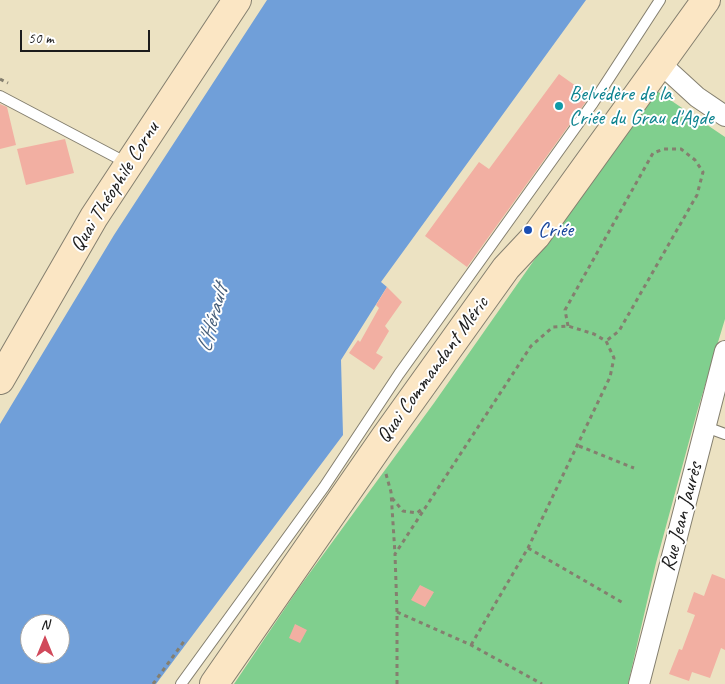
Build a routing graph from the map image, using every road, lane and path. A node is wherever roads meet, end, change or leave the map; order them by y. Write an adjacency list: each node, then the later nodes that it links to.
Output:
1 (237, 0): 7 (street, Quai Théophile Cornu)
2 (660, 0): 26 (lane)
3 (706, 0): 4 (street, Quai Commandant Méric)
4 (661, 64): 6 (street); 15 (street, Quai Commandant Méric)
5 (0, 96): 7 (lane)
6 (725, 116)
7 (128, 164): 11 (street, Quai Théophile Cornu)
8 (568, 326): 9 (path); 9 (path); 18 (path)
9 (606, 341): 14 (path)
10 (725, 351): 12 (street, Rue Jean Jaurès)
11 (0, 380)
12 (706, 428): 13 (lane); 30 (street, Rue Jean Jaurès)
13 (725, 434)
14 (579, 446): 16 (path); 19 (path)
15 (372, 456): 17 (path); 27 (street, Quai Commandant Méric)
16 (634, 468)
17 (391, 496): 18 (path); 20 (path)
18 (425, 507): 20 (path)
19 (528, 548): 21 (path); 24 (path)
20 (394, 554): 22 (path)
21 (624, 604)
22 (398, 612): 24 (path); 28 (path)
23 (185, 640): 25 (path)
24 (471, 645): 29 (path)
25 (153, 684)
26 (182, 684)
27 (214, 684)
28 (396, 684)
29 (542, 684)
30 (639, 684)

